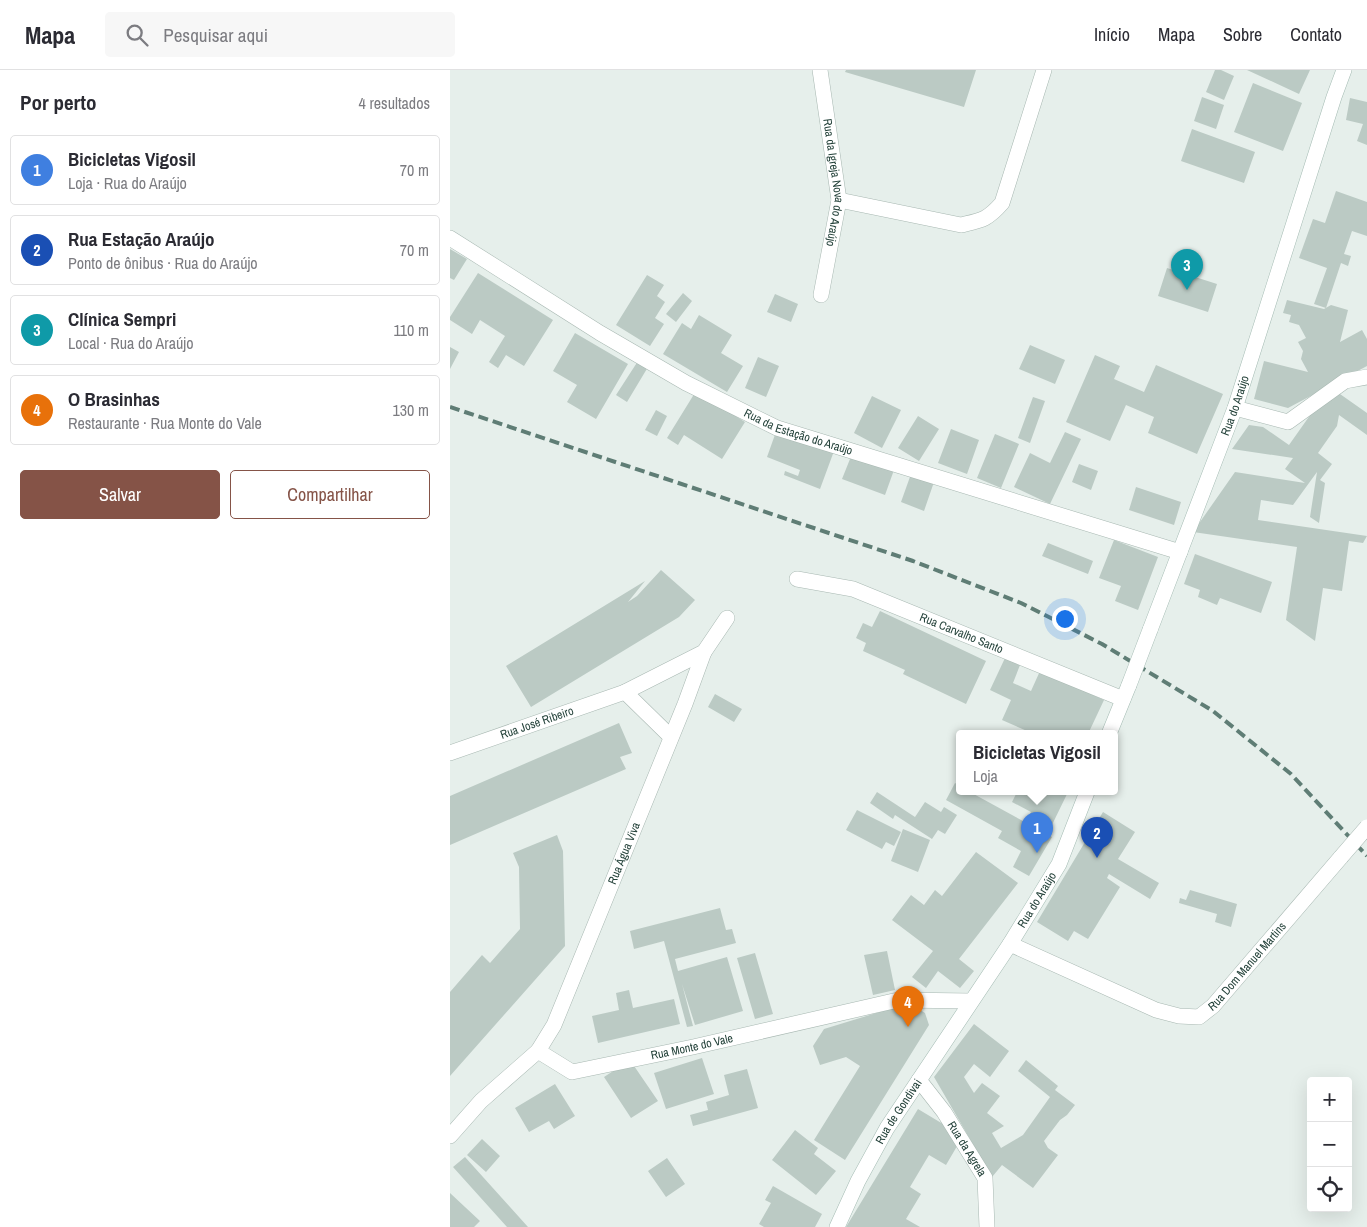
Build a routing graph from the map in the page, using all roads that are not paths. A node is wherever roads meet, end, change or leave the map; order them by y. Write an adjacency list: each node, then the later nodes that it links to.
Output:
1 (820, 70): 4 (street, Rua da Igreja Nova do Araújo)
2 (1044, 70): 4 (street)
3 (1344, 70): 8 (street, Rua do Araújo)
4 (840, 200): 6 (street, Rua da Igreja Nova do Araújo)
5 (450, 238): 9 (street, Rua da Estação do Araújo)
6 (821, 295)
7 (1367, 377): 8 (street)
8 (1235, 408): 9 (street, Rua do Araújo)
9 (1180, 552): 14 (street, Rua do Araújo, bridge)
10 (797, 579): 14 (street, Rua Carvalho Santo)
11 (727, 618): 12 (street, Rua José Ribeiro)
12 (704, 652): 13 (street, Rua José Ribeiro); 16 (street, Rua Água Viva)
13 (625, 692): 16 (street); 17 (street, Rua José Ribeiro)
14 (1123, 700): 15 (street, Rua do Araújo)
15 (1111, 730)
16 (671, 737): 22 (street, Rua Água Viva)
17 (450, 753)
18 (1086, 795): 20 (street, Rua do Araújo)
19 (1367, 827): 20 (street, Rua Dom Manuel Martins, bridge)
20 (1010, 944): 21 (street, Rua do Araújo)
21 (971, 1001): 22 (street, Rua Monte do Vale); 23 (street, Rua de Gondivai)
22 (538, 1052): 24 (street)
23 (919, 1080): 25 (street, Rua de Gondivai); 26 (street, Rua da Agrela)
24 (450, 1136)
25 (837, 1227)
26 (988, 1227)

